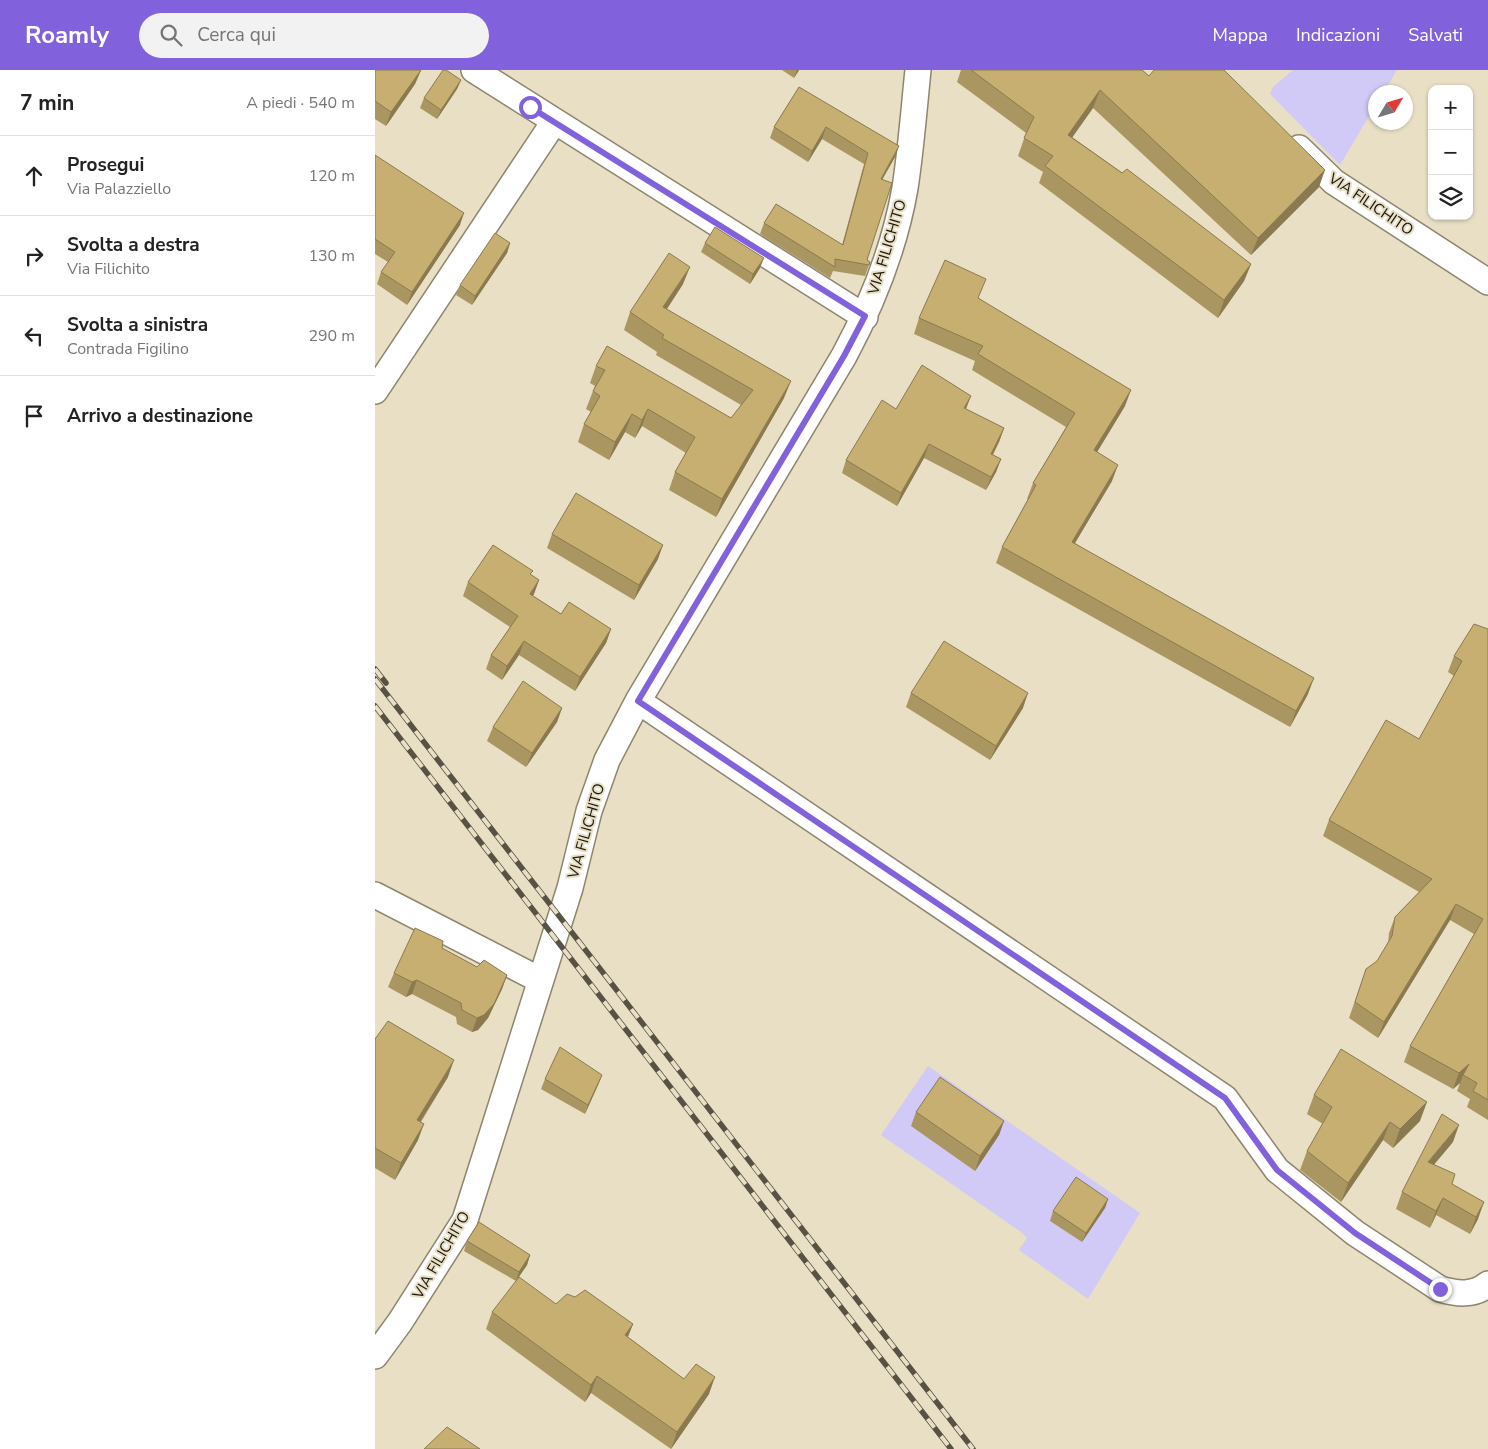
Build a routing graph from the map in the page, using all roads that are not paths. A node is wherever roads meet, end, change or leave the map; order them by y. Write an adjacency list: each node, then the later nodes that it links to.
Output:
1 (474, 70): 3 (street)
2 (918, 70): 6 (street, VIA FILICHITO)
3 (554, 122): 6 (street); 7 (street)
4 (1282, 131): 5 (street, VIA FILICHITO)
5 (1488, 282)
6 (865, 316): 8 (street, VIA FILICHITO)
7 (375, 391)
8 (638, 701): 10 (street, VIA FILICHITO); 11 (street)
9 (375, 895): 10 (street)
10 (540, 980): 12 (street, VIA FILICHITO)
11 (1488, 1284)
12 (375, 1356)

